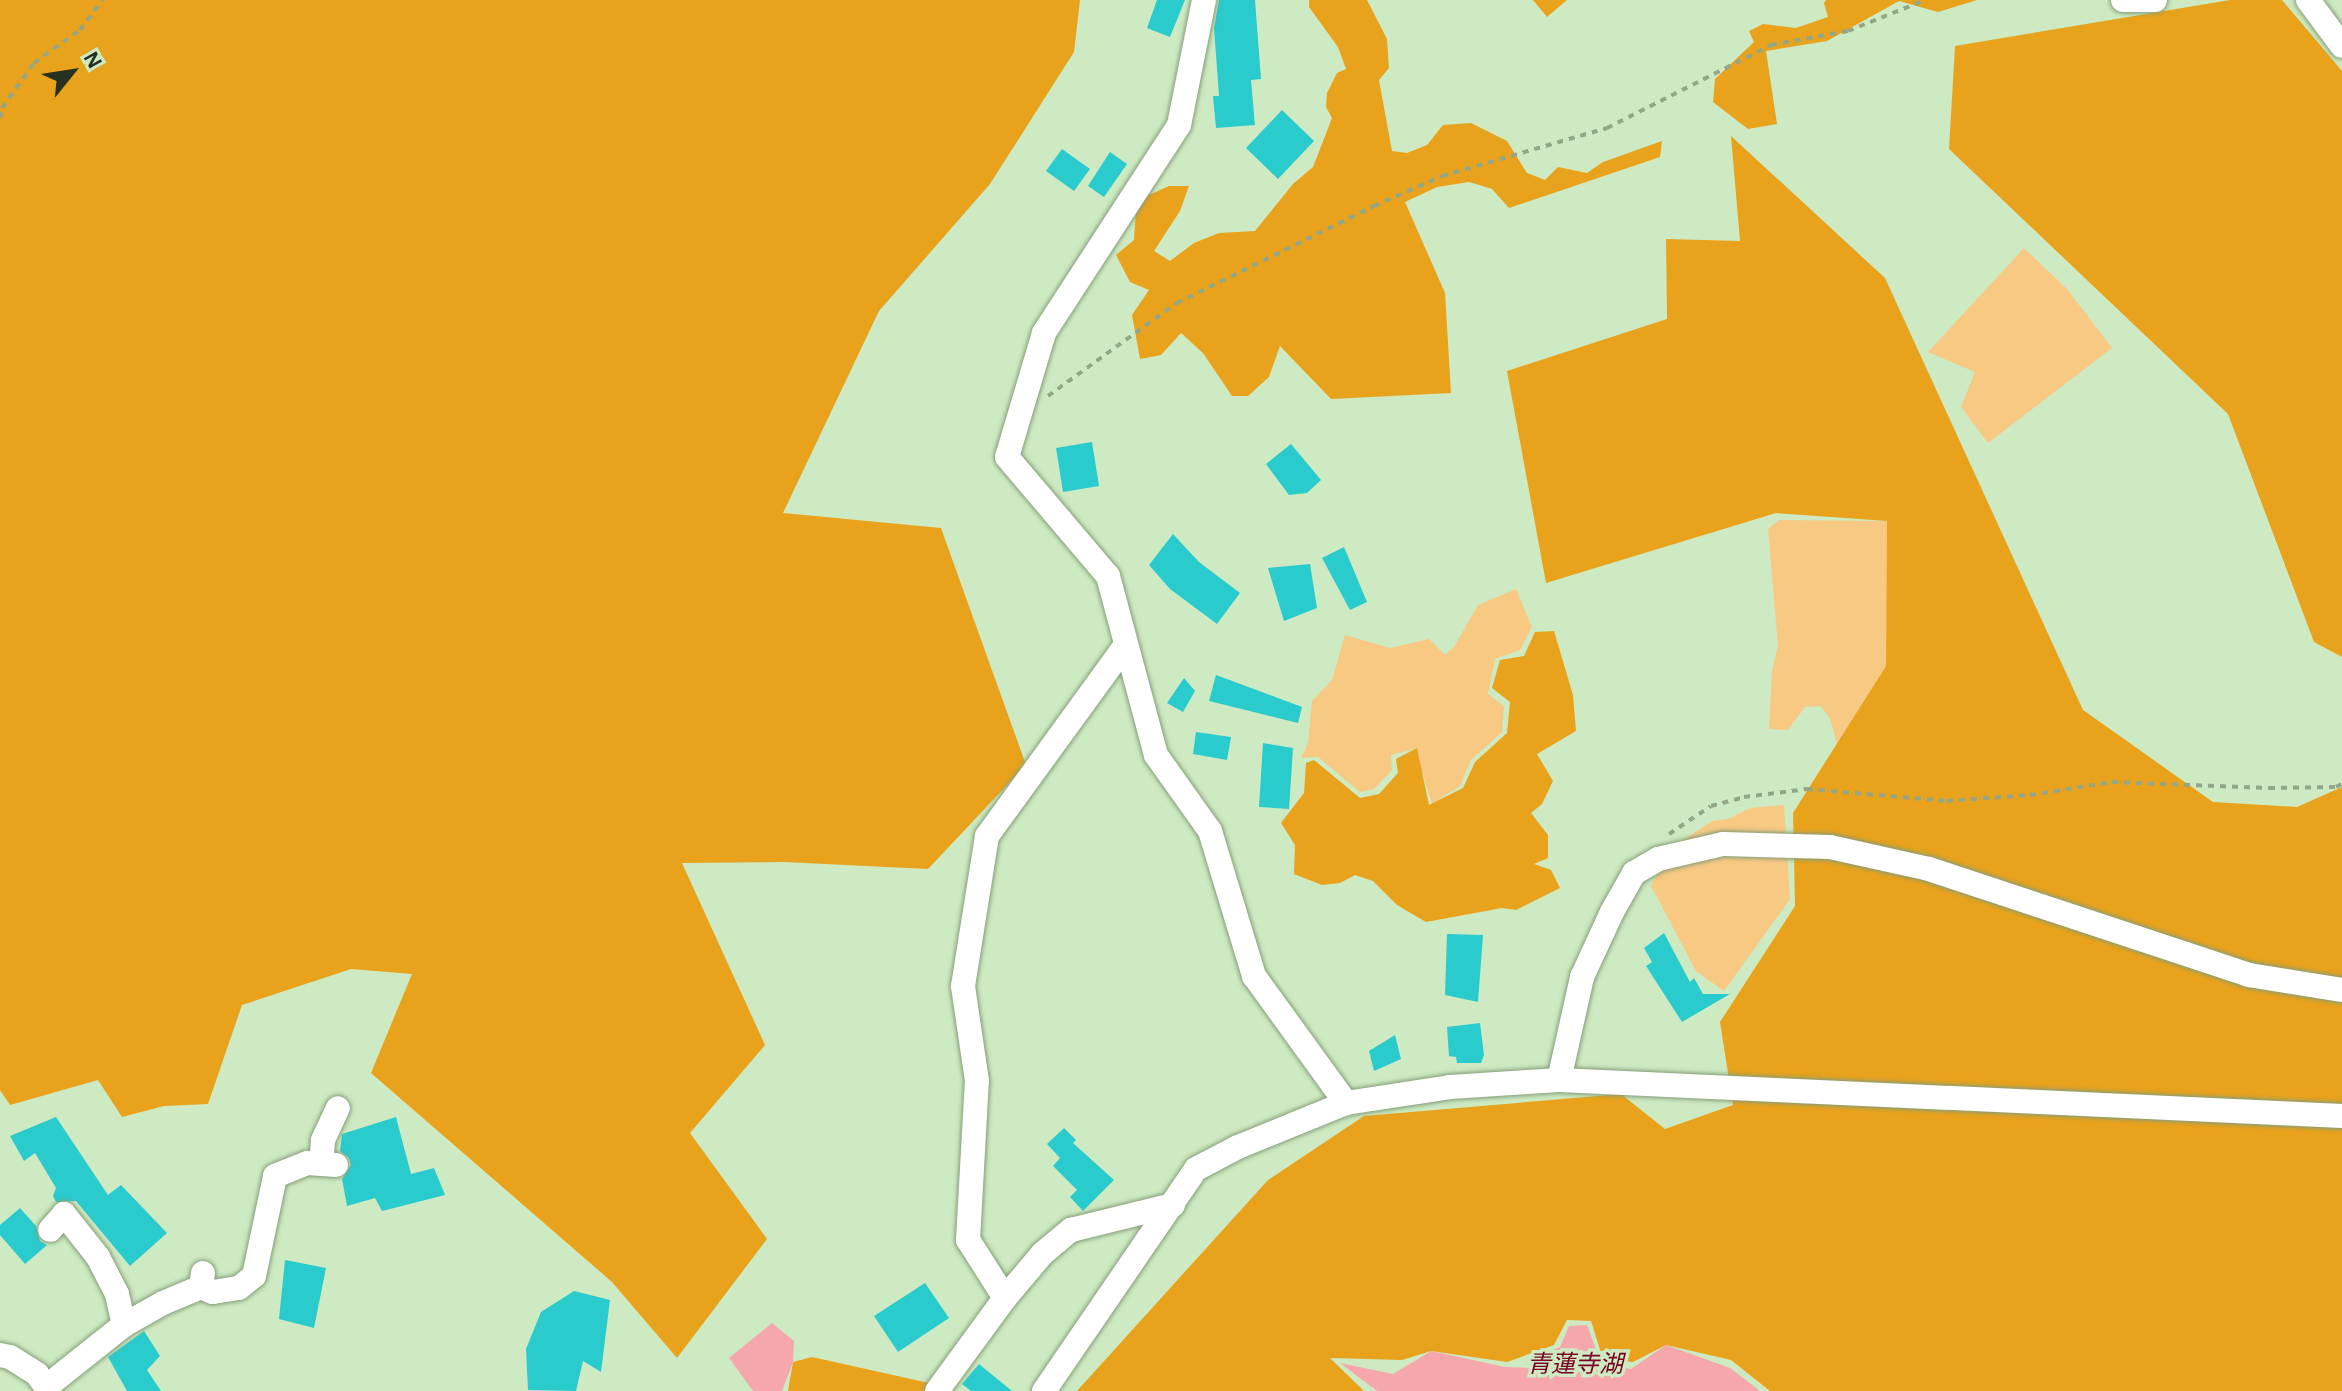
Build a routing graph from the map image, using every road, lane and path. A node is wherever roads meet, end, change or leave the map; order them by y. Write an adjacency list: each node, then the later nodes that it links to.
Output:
1 (103, 0): 8 (path)
2 (1204, 0): 9 (street)
3 (1925, 0): 9 (path)
4 (2123, 0): 5 (street)
5 (2155, 0)
6 (2308, 0): 7 (street)
7 (2342, 46)
8 (0, 118)
9 (1019, 416): 10 (street)
10 (1126, 645): 15 (street); 20 (street)
11 (2342, 784): 12 (path)
12 (1665, 837)
13 (2342, 990): 14 (street)
14 (1559, 1080): 15 (street); 17 (street)
15 (1346, 1103): 18 (street)
16 (338, 1108): 21 (street)
17 (2342, 1116)
18 (1173, 1205): 20 (street); 25 (street)
19 (50, 1230): 21 (street)
20 (1005, 1298): 24 (street)
21 (124, 1325): 23 (street)
22 (0, 1355): 23 (street)
23 (48, 1389)
24 (937, 1391)
25 (1044, 1391)

